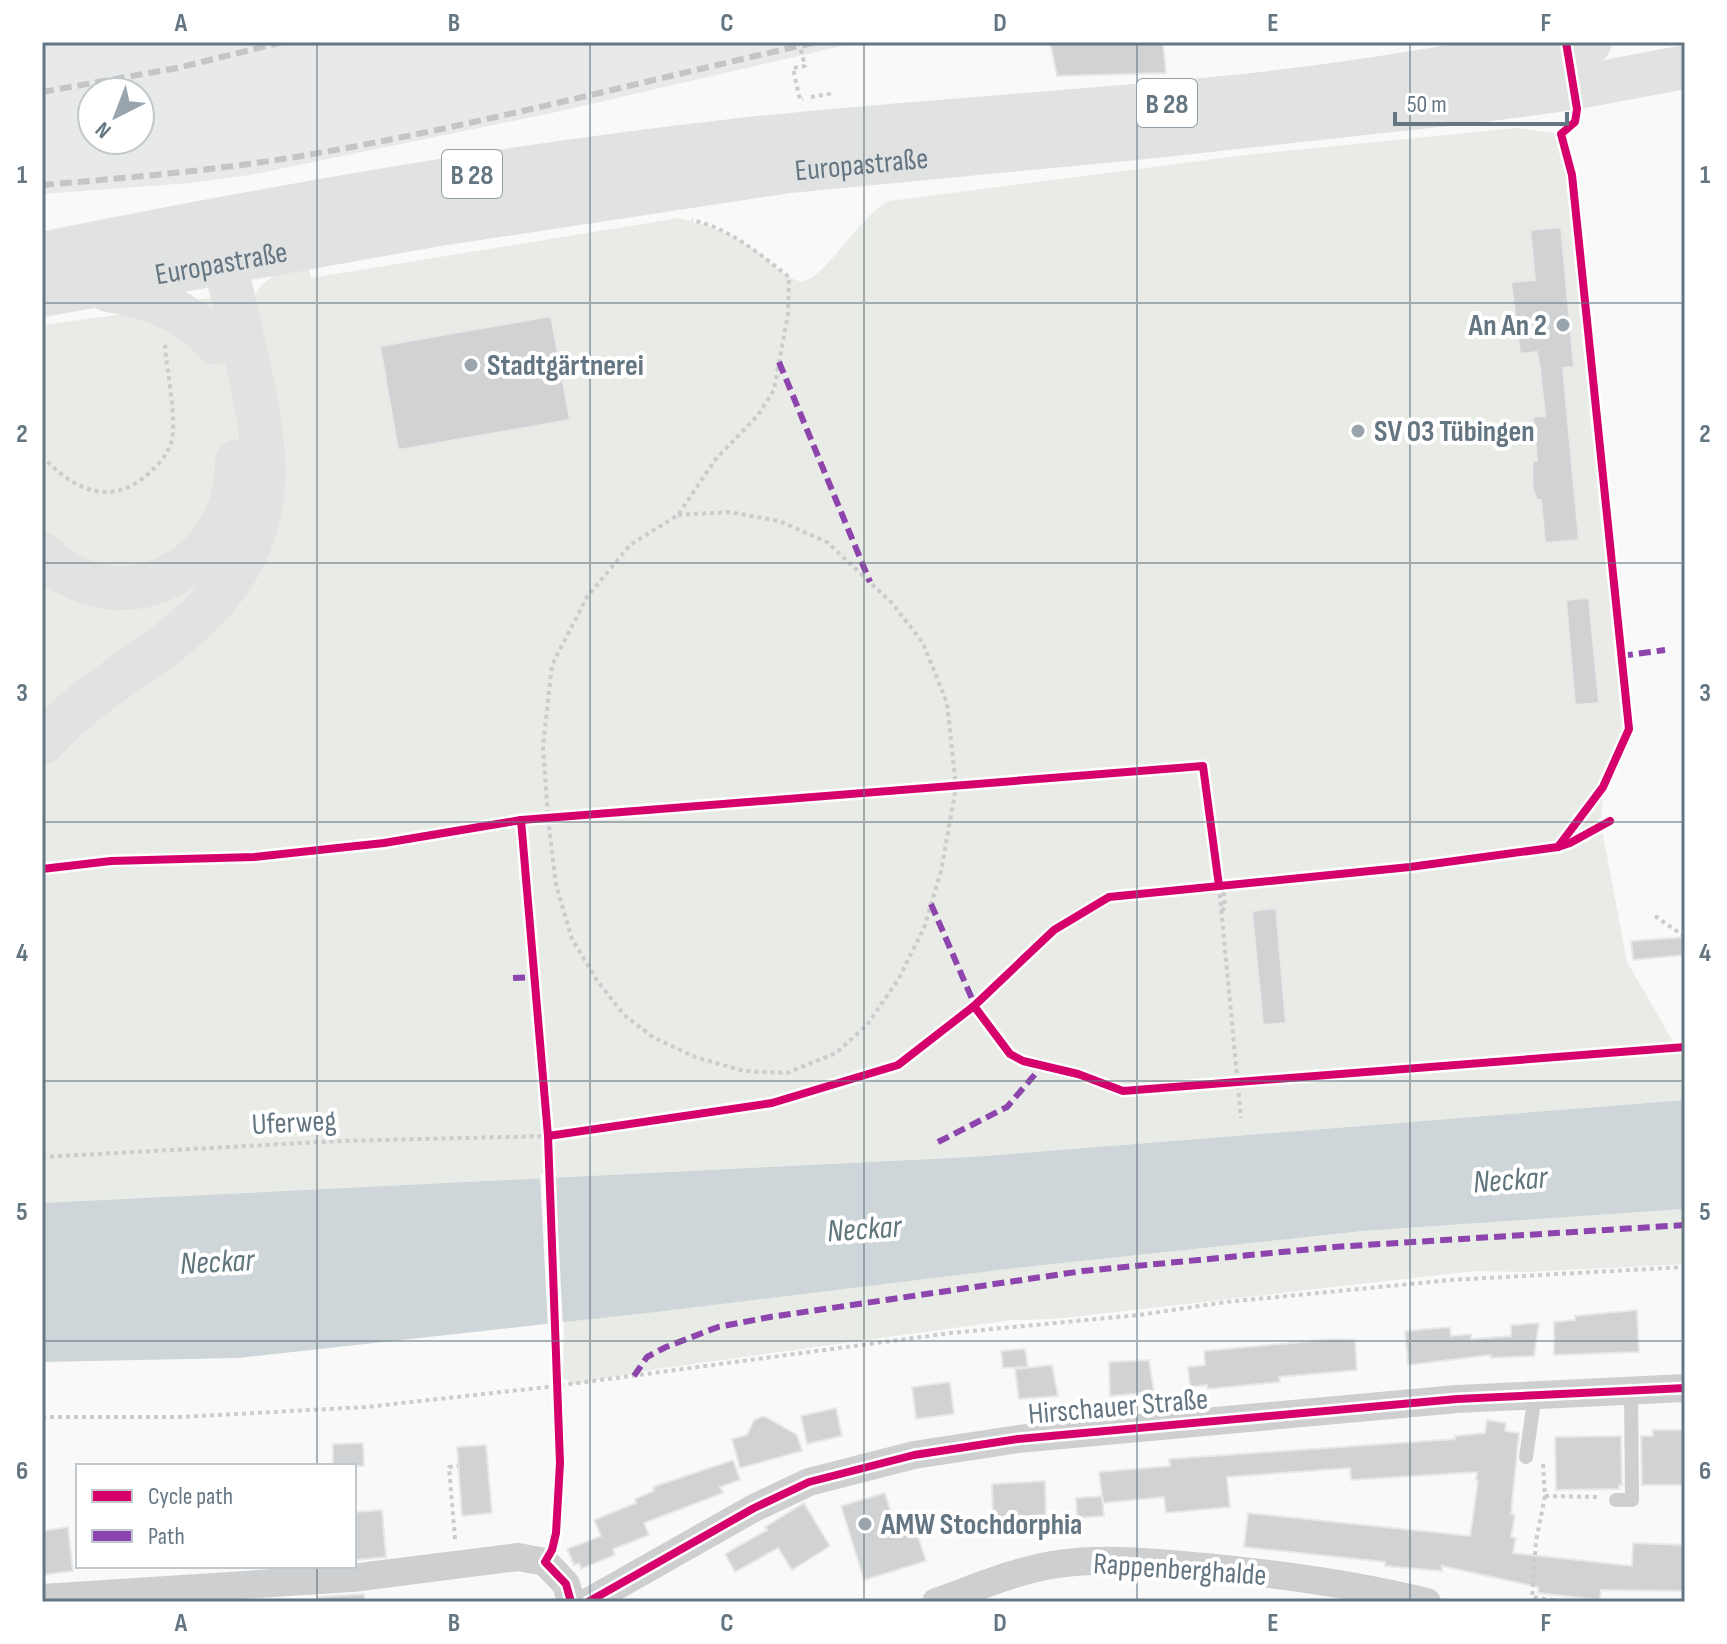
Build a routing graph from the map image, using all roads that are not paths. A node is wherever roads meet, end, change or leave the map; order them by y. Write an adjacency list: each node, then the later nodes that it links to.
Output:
1 (1590, 42): 3 (main road, Europastraße / B 28)
2 (1685, 67): 5 (main road, Europastraße / B 28)
3 (204, 222): 4 (main road, Europastraße / B 28); 5 (main road)
4 (42, 254)
5 (209, 266): 6 (main road, Europastraße / B 28); 8 (main road); 10 (main road)
6 (87, 287): 7 (main road, Europastraße / B 28); 8 (main road)
7 (42, 295)
8 (215, 342): 9 (main road)
9 (42, 554)
10 (42, 743)
11 (1685, 1388): 12 (street, Hirschauer Straße)
12 (1631, 1389): 13 (street, Hirschauer Straße); 15 (lane)
13 (1535, 1394): 14 (lane); 18 (street, Hirschauer Straße)
14 (1526, 1457)
15 (1613, 1499)
16 (42, 1598): 17 (street)
17 (571, 1602)
18 (588, 1602)
19 (936, 1602): 20 (street, Rappenberghalde)
20 (1427, 1602)

